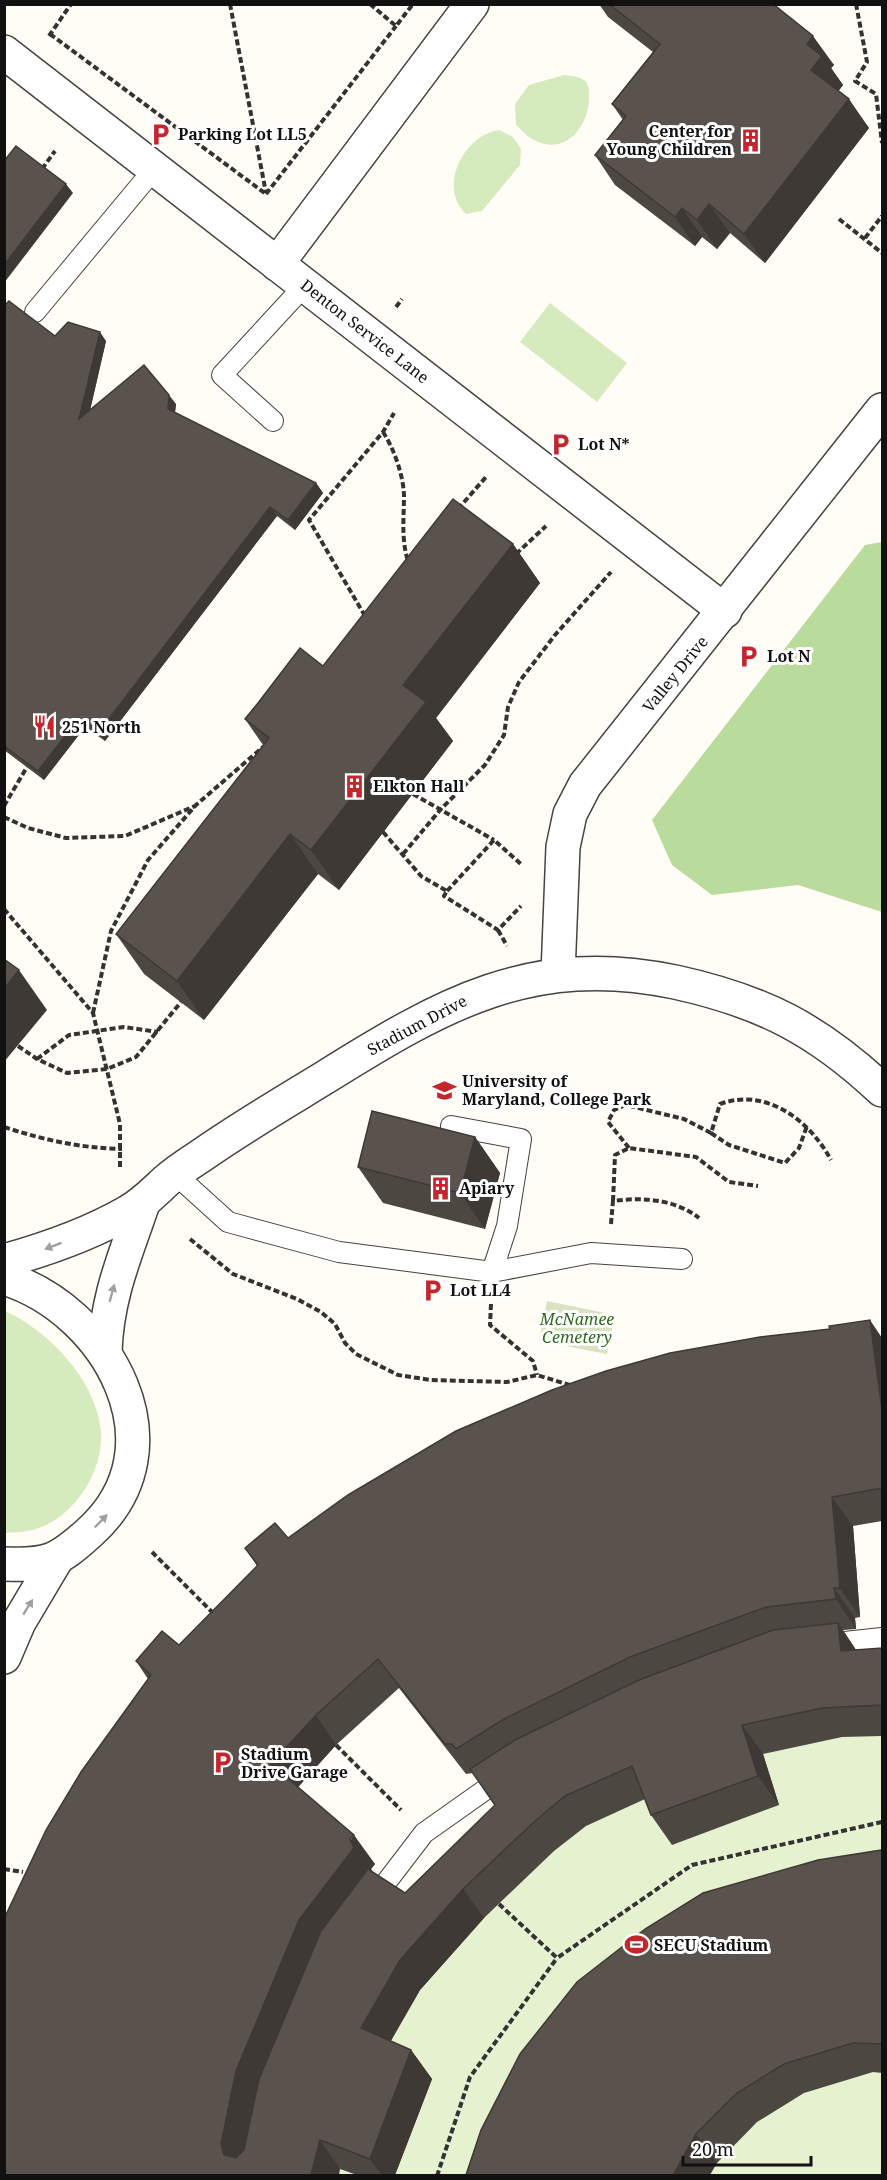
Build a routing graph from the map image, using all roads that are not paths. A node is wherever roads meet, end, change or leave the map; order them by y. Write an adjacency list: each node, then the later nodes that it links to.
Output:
1 (472, 4): 4 (street)
2 (4, 52): 3 (street, Denton Service Lane)
3 (155, 168): 4 (street, Denton Service Lane); 6 (lane)
4 (277, 264): 5 (street, Denton Service Lane)
5 (305, 285): 8 (lane); 9 (street, Denton Service Lane)
6 (35, 312)
7 (882, 410): 9 (street, Valley Drive)
8 (273, 421)
9 (725, 611): 10 (street, Valley Drive)
10 (558, 974): 11 (street, Stadium Drive); 13 (street, Stadium Drive)
11 (882, 1090)
12 (451, 1126): 17 (lane)
13 (175, 1174): 14 (street, Stadium Drive); 17 (lane)
14 (143, 1203): 16 (street, Stadium Drive, one-way to 16); 19 (street, Stadium Drive, one-way to 14)
15 (682, 1259): 17 (lane)
16 (4, 1261)
17 (492, 1272)
18 (4, 1278): 19 (street)
19 (105, 1350): 20 (street, one-way to 19)
20 (57, 1558): 21 (street); 24 (street, one-way to 20)
21 (4, 1564)
22 (882, 1638): 23 (lane)
23 (803, 1647)
24 (4, 1657)
25 (522, 1765): 26 (lane)
26 (360, 1917)

